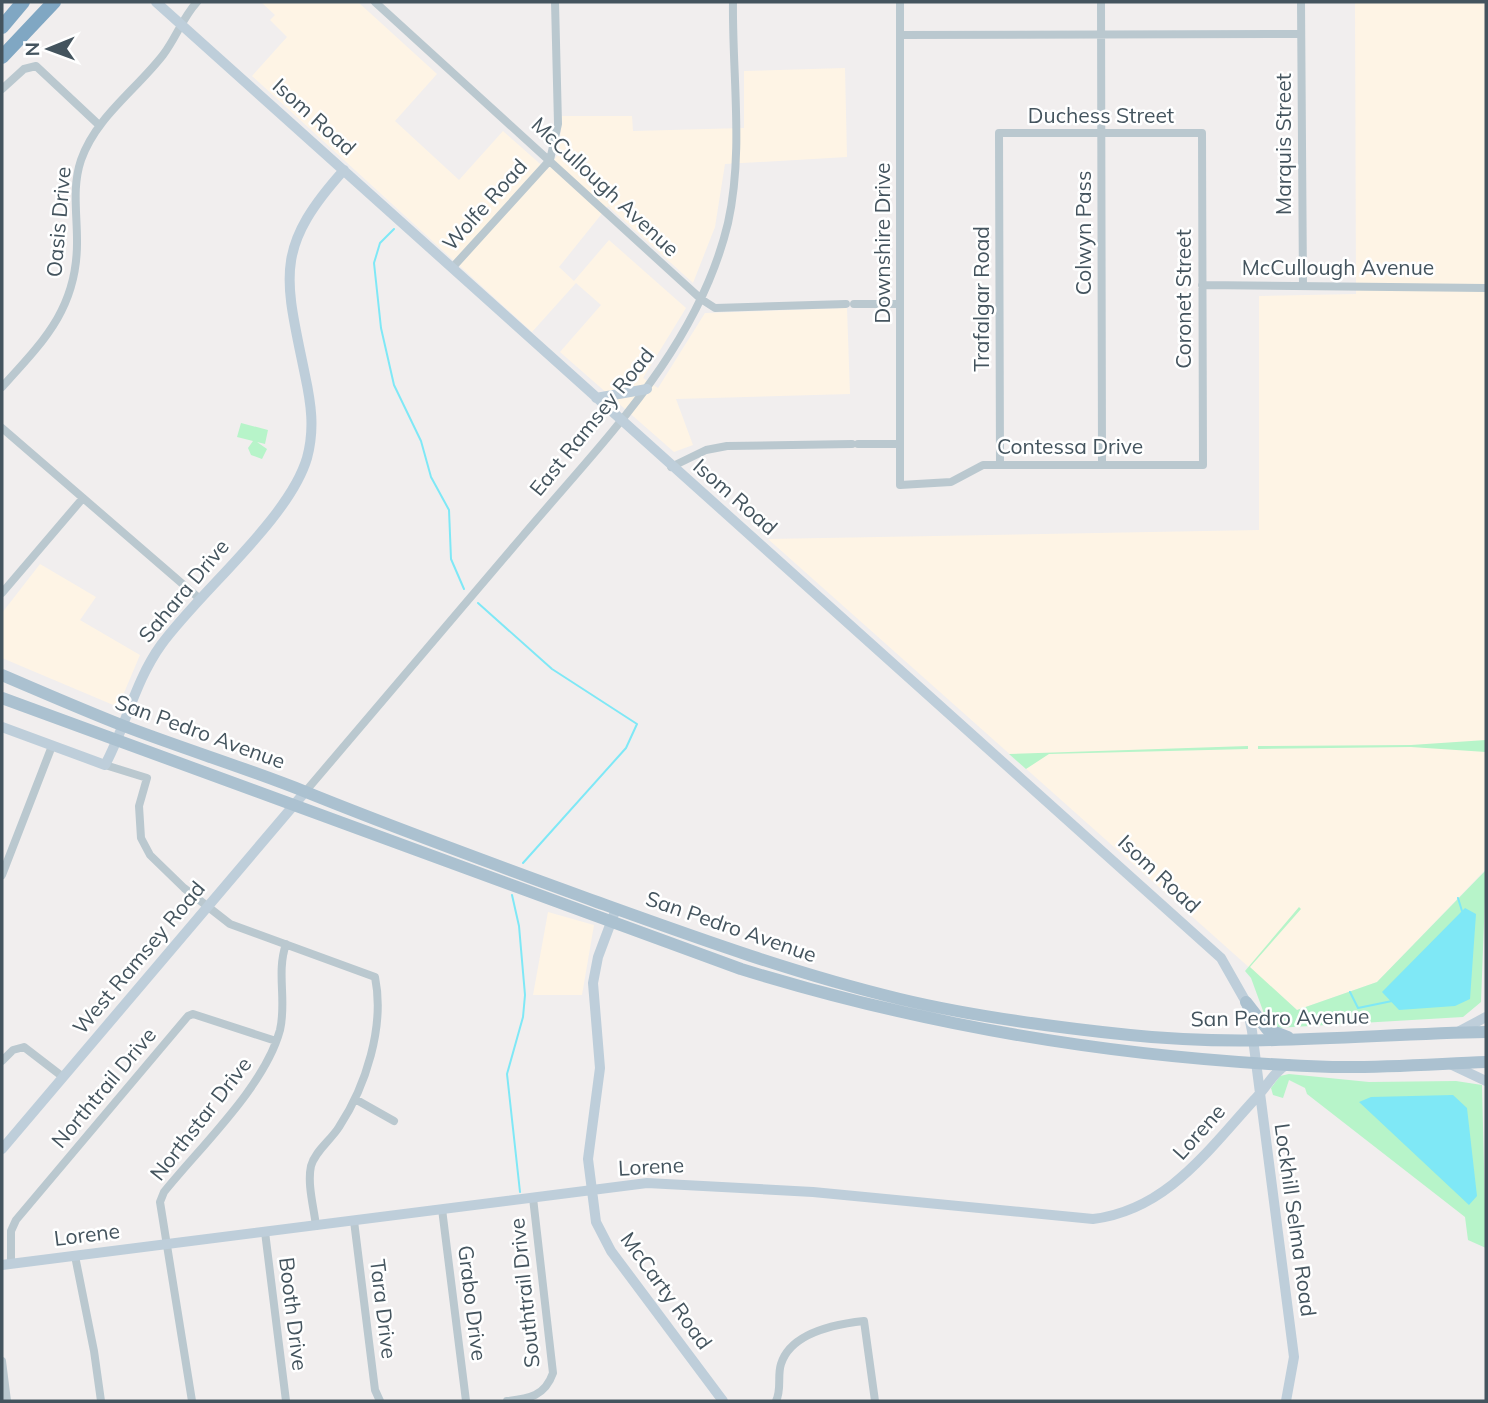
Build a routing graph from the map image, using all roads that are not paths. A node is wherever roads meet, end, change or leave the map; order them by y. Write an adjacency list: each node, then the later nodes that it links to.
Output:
1 (23, 2): 12 (highway)
2 (54, 2): 16 (highway)
3 (156, 2): 11 (street, Isom Road)
4 (197, 2): 11 (street, Oasis Drive)
5 (375, 2): 22 (street, McCullough Avenue)
6 (555, 2): 22 (street, Wolfe Road)
7 (733, 2): 28 (street, East Ramsey Road)
8 (900, 2): 13 (street, Downshire Drive)
9 (1101, 2): 14 (street, Colwyn Pass)
10 (1301, 2): 15 (street, Marquis Street)
11 (183, 26): 18 (street, Oasis Drive); 23 (street, Isom Road)
12 (2, 27)
13 (900, 34): 14 (street); 29 (street, Downshire Drive)
14 (1101, 34): 15 (street); 21 (street, Colwyn Pass)
15 (1301, 34): 27 (street, Marquis Street)
16 (2, 57)
17 (2, 89): 18 (street)
18 (99, 125): 30 (street, Oasis Drive)
19 (999, 133): 21 (street, Duchess Street); 37 (street, Trafalgar Road)
20 (1202, 133): 21 (street, Duchess Street); 25 (street, Coronet Street)
21 (1101, 134): 36 (street, Colwyn Pass)
22 (550, 160): 24 (street, Wolfe Road); 28 (street, McCullough Avenue)
23 (344, 170): 24 (street, Isom Road); 43 (street, Sahara Drive)
24 (452, 268): 32 (street, Isom Road)
25 (1202, 285): 27 (street, McCullough Avenue); 38 (street, Coronet Street)
26 (1486, 285): 27 (street, McCullough Avenue)
27 (1303, 286)
28 (701, 299): 29 (street, McCullough Avenue); 31 (street, East Ramsey Road)
29 (900, 304): 35 (street, Downshire Drive)
30 (2, 387)
31 (647, 389): 32 (street); 33 (street, East Ramsey Road)
32 (596, 398): 33 (street, Isom Road)
33 (621, 421): 39 (street, Isom Road); 51 (street, East Ramsey Road)
34 (2, 428): 41 (street)
35 (900, 444): 39 (street); 40 (street, Downshire Drive)
36 (1102, 464): 37 (street, Contessa Drive); 38 (street, Contessa Drive)
37 (1000, 465): 40 (street, Contessa Drive)
38 (1203, 465)
39 (671, 467): 58 (street, Isom Road)
40 (900, 485)
41 (83, 498): 42 (street); 43 (street)
42 (2, 593)
43 (200, 599): 46 (street, Sahara Drive)
44 (2, 675): 46 (main road, San Pedro Avenue)
45 (2, 698): 48 (main road, San Pedro Avenue)
46 (124, 726): 48 (street, Sahara Drive); 51 (main road, San Pedro Avenue)
47 (2, 727): 49 (street)
48 (119, 739): 50 (street, Sahara Drive); 52 (main road, San Pedro Avenue)
49 (52, 746): 50 (street); 54 (street)
50 (105, 765): 55 (street)
51 (305, 792): 52 (street, West Ramsey Road); 53 (main road, San Pedro Avenue)
52 (295, 805): 53 (main road, San Pedro Avenue); 55 (street, West Ramsey Road)
53 (448, 855): 56 (main road, San Pedro Avenue)
54 (2, 875)
55 (206, 907): 57 (street); 74 (street, West Ramsey Road)
56 (613, 915): 59 (main road, San Pedro Avenue); 62 (main road, San Pedro Avenue); 80 (street, McCarty Road)
57 (286, 944): 66 (street, Northstar Drive); 77 (street)
58 (1246, 1002): 67 (main road); 68 (street, Isom Road)
59 (992, 1017): 61 (main road, San Pedro Avenue); 62 (main road)
60 (1486, 1017): 64 (street)
61 (1014, 1020): 65 (main road); 68 (main road, San Pedro Avenue)
62 (990, 1031): 65 (main road, San Pedro Avenue)
63 (1486, 1032): 64 (main road, San Pedro Avenue)
64 (1457, 1033): 67 (main road, San Pedro Avenue)
65 (1012, 1034): 70 (main road, San Pedro Avenue)
66 (276, 1041): 86 (street, Northstar Drive); 88 (street, Northtrail Drive)
67 (1298, 1041): 68 (main road, San Pedro Avenue)
68 (1253, 1043): 70 (street, Lockhill Selma Road)
69 (2, 1061): 74 (street)
70 (1255, 1062): 73 (main road, San Pedro Avenue); 76 (street, Lockhill Selma Road)
71 (1486, 1062): 72 (main road, San Pedro Avenue)
72 (1447, 1063): 73 (main road, San Pedro Avenue); 75 (street)
73 (1289, 1064): 76 (street, Lorene)
74 (63, 1077): 79 (street, West Ramsey Road)
75 (1486, 1081)
76 (1259, 1096): 80 (street, Lorene); 100 (street, Lockhill Selma Road)
77 (355, 1099): 78 (street); 84 (street)
78 (394, 1121)
79 (2, 1149)
80 (591, 1191): 81 (street, Lorene); 97 (street, McCarty Road)
81 (533, 1198): 82 (street, Lorene); 96 (street, Southtrail Drive)
82 (442, 1209): 83 (street, Lorene); 95 (street, Grabo Drive)
83 (354, 1221): 84 (street, Lorene); 94 (street, Tara Drive)
84 (316, 1226): 85 (street, Lorene)
85 (265, 1232): 86 (street, Lorene); 93 (street, Booth Drive)
86 (165, 1244): 87 (street, Lorene); 92 (street, Northstar Drive)
87 (75, 1256): 88 (street, Lorene); 91 (street)
88 (6, 1264)
89 (2, 1361): 90 (street)
90 (7, 1401)
91 (101, 1401)
92 (192, 1401)
93 (286, 1401)
94 (380, 1401)
95 (466, 1401)
96 (507, 1401)
97 (723, 1401)
98 (776, 1401): 99 (street)
99 (875, 1401)
100 (1286, 1401)

